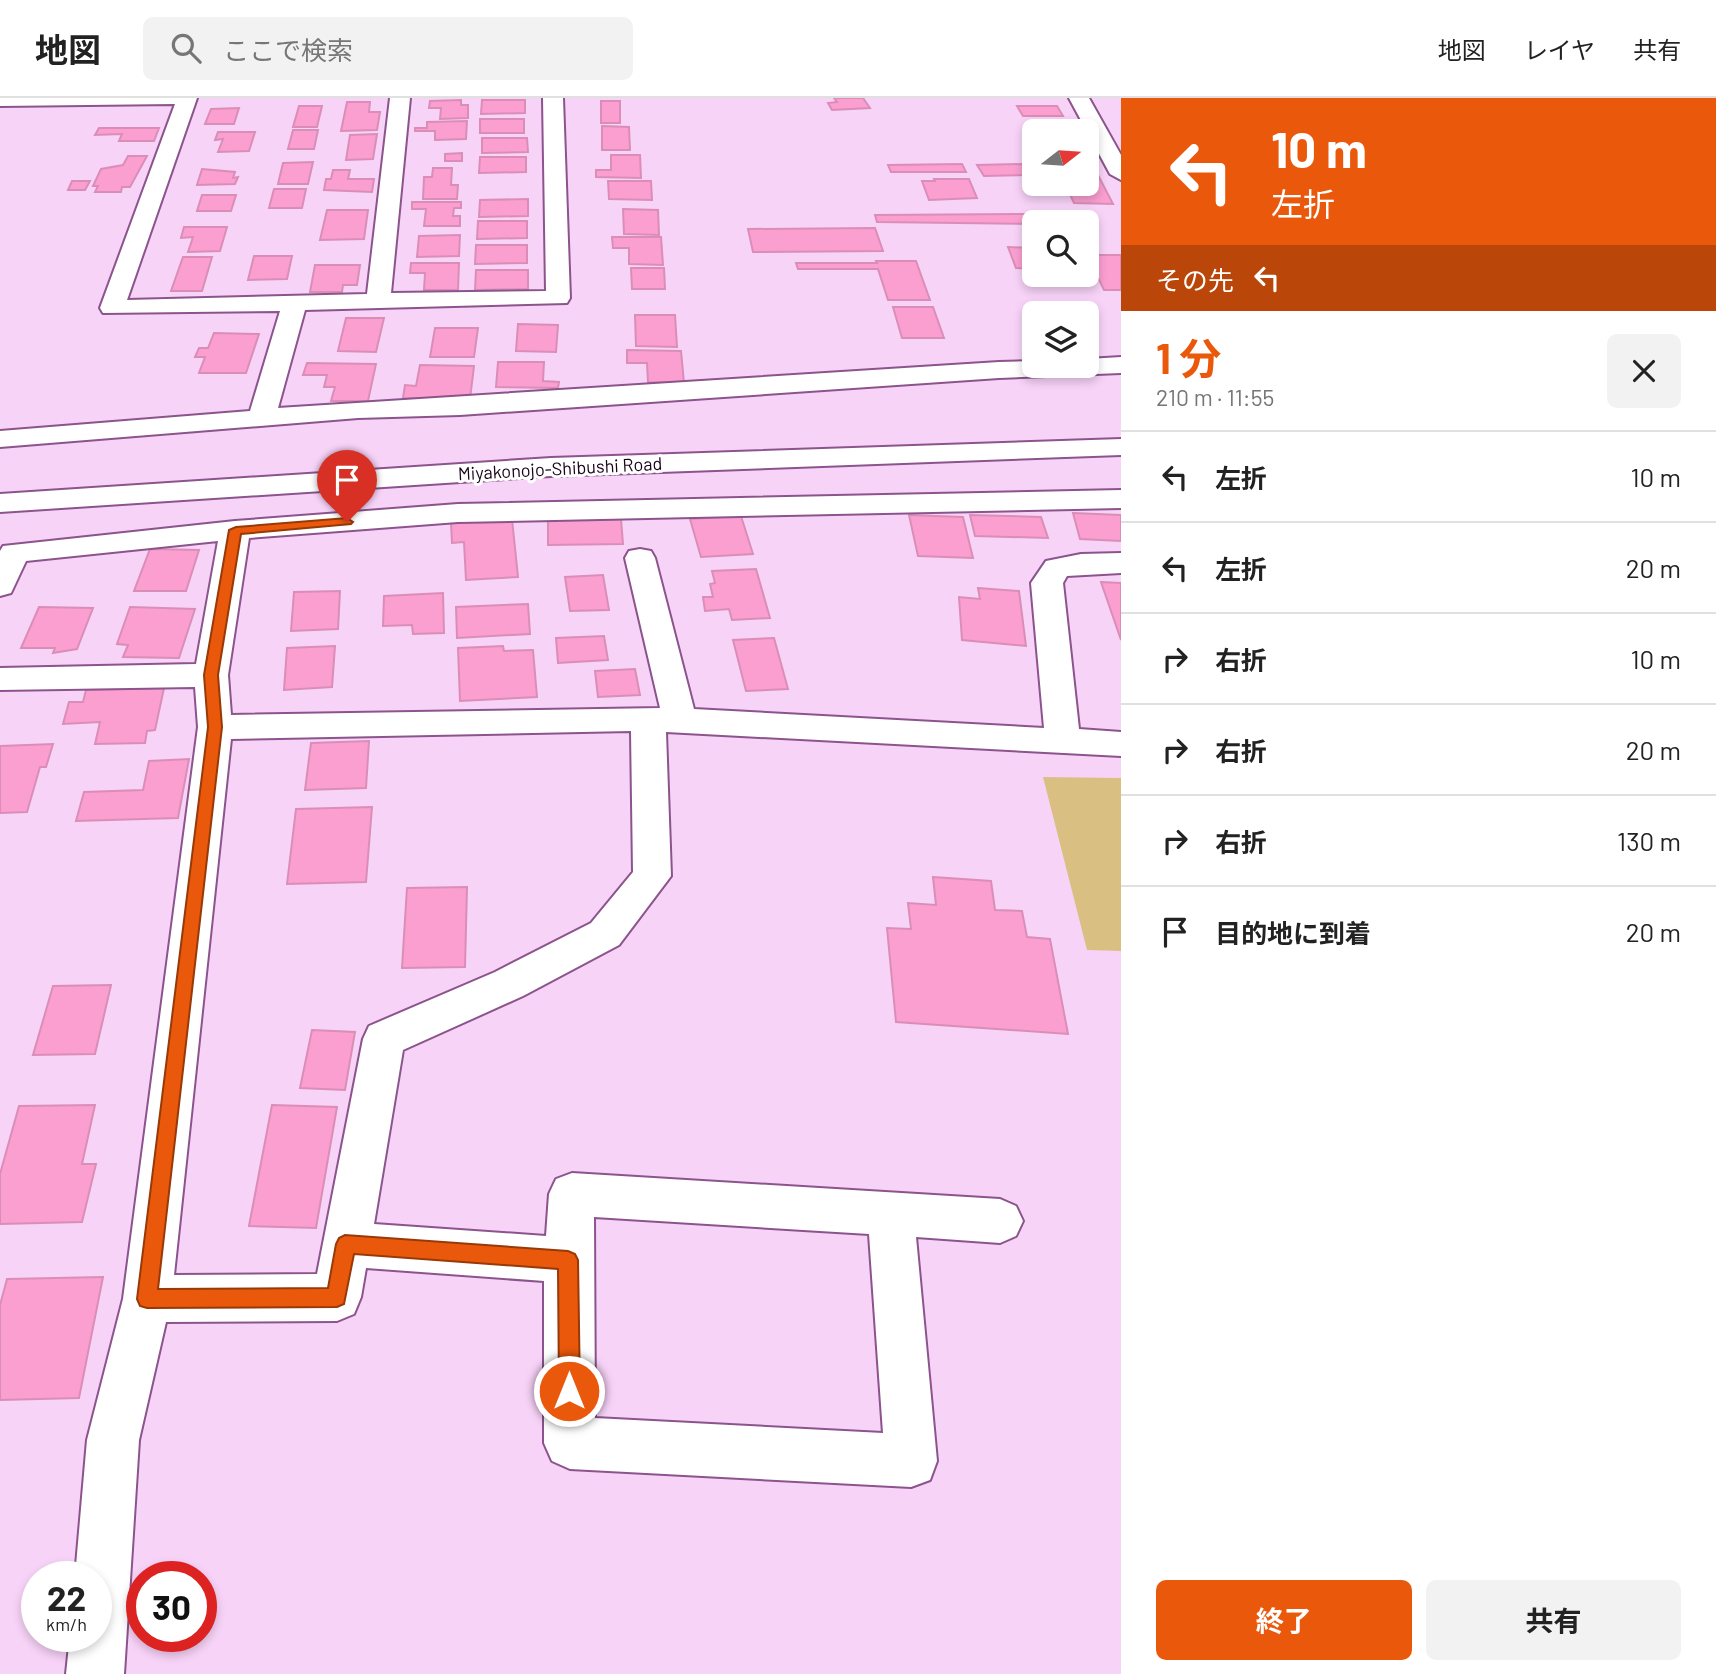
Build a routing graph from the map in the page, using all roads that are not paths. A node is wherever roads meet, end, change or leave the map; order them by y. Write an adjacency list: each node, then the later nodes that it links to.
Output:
1 (187, 98): 5 (main road); 12 (main road)
2 (400, 98): 11 (main road)
3 (553, 98): 11 (main road)
4 (1080, 98): 6 (main road)
5 (0, 100)
6 (1091, 119)
7 (1121, 129): 8 (main road)
8 (1099, 130)
9 (1099, 134): 10 (main road)
10 (1121, 174)
11 (378, 301): 12 (main road)
12 (295, 303): 14 (main road)
13 (1121, 365): 14 (main road)
14 (262, 417): 15 (main road)
15 (0, 439)
16 (1121, 447): 18 (main road, Miyakonojo-Shibushi Road)
17 (1121, 499): 19 (main road)
18 (0, 503)
19 (236, 530): 22 (main road); 23 (main road)
20 (640, 558): 25 (main road)
21 (1121, 564): 27 (main road)
22 (0, 586)
23 (211, 675): 24 (main road); 26 (main road)
24 (0, 679)
25 (664, 720): 26 (main road); 27 (main road); 31 (main road)
26 (215, 727): 33 (main road)
27 (1063, 743): 28 (main road)
28 (1121, 744)
29 (891, 1215): 30 (main road); 32 (main road); 32 (main road)
30 (1000, 1221)
31 (345, 1244): 32 (main road); 33 (main road)
32 (568, 1260)
33 (147, 1299): 34 (main road)
34 (95, 1674)

